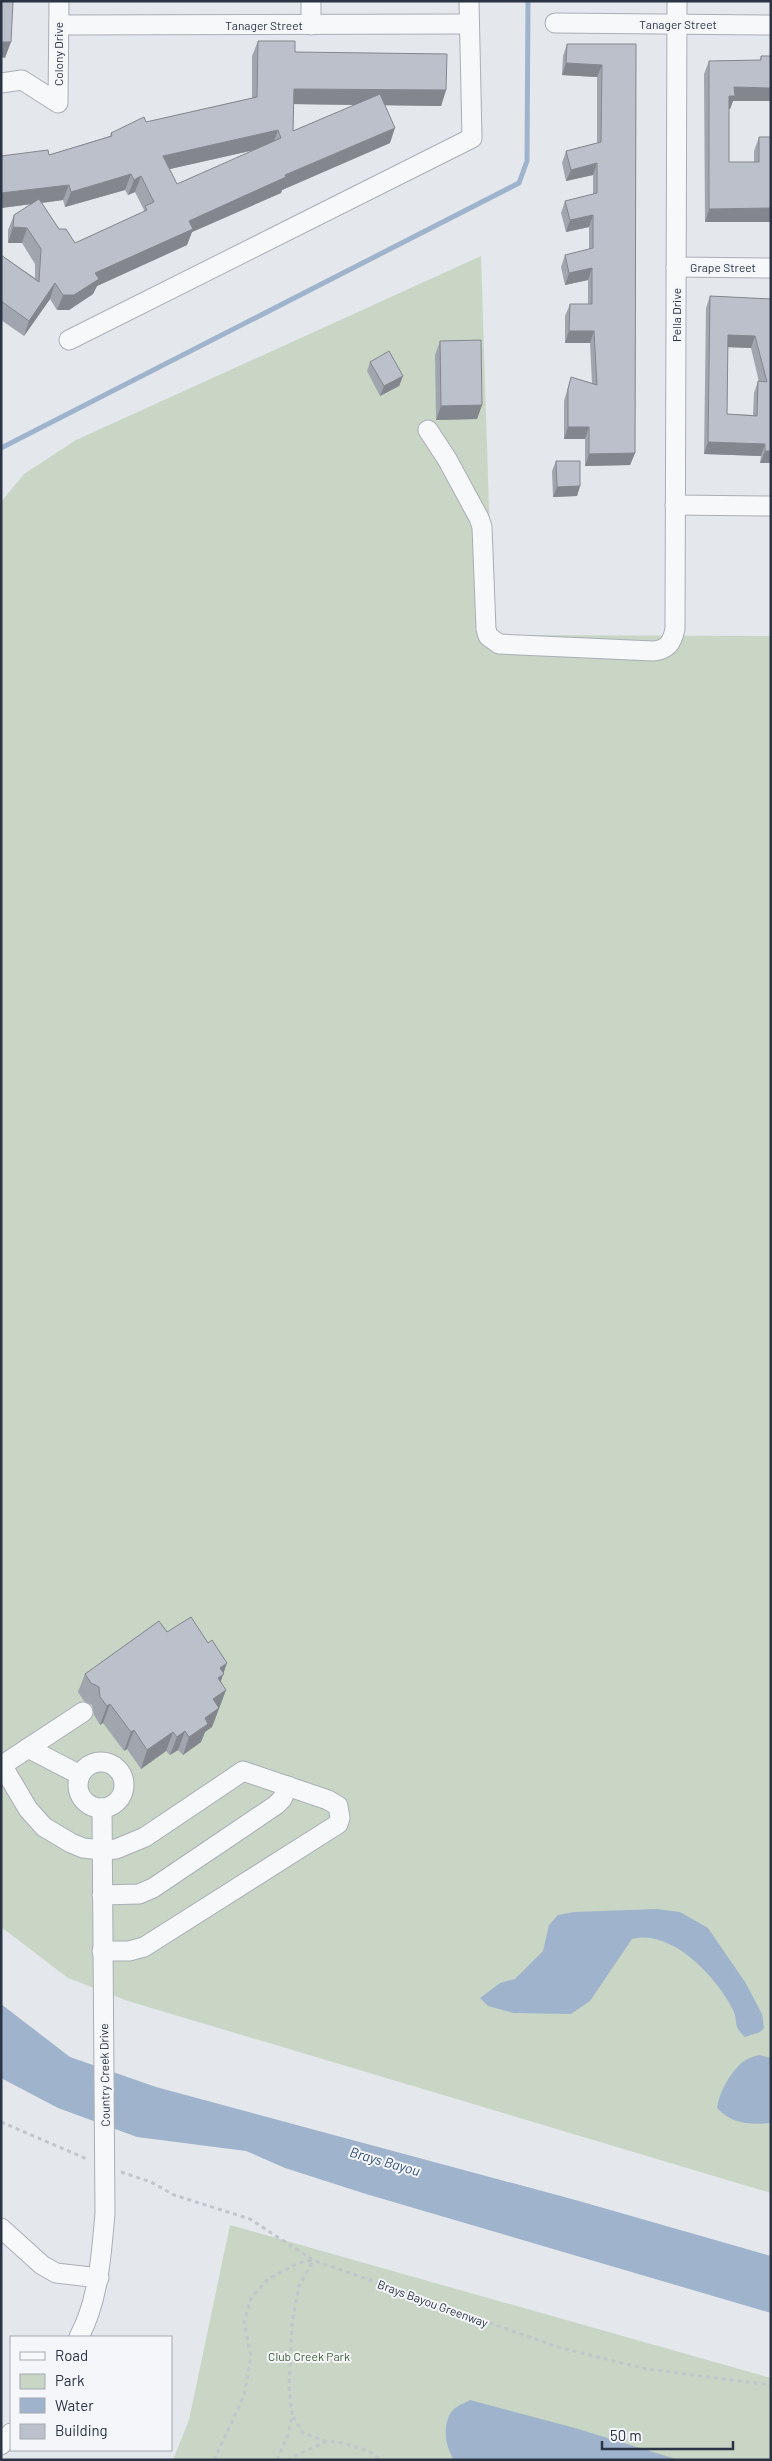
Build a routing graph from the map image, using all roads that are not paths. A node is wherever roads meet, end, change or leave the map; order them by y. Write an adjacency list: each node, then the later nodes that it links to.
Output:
1 (59, 1): 8 (street, Colony Drive)
2 (311, 1): 9 (street)
3 (468, 1): 6 (street)
4 (676, 1): 7 (street, Pella Drive)
5 (555, 23): 7 (street, Tanager Street)
6 (469, 24): 9 (street, Tanager Street); 14 (street)
7 (676, 24): 10 (street, Tanager Street); 12 (street, Pella Drive)
8 (59, 25): 9 (street, Tanager Street); 11 (street, Colony Drive)
9 (311, 25)
10 (771, 25)
11 (1, 83)
12 (676, 267): 13 (street, Grape Street); 16 (street, Pella Drive)
13 (771, 268)
14 (69, 340)
15 (428, 430): 16 (street, Pella Drive)
16 (675, 506): 17 (street)
17 (771, 506)
18 (83, 1712): 19 (street)
19 (28, 1748): 20 (street); 21 (street)
20 (2, 1766): 24 (street)
21 (80, 1775): 23 (street); 23 (street)
22 (288, 1786): 24 (street); 25 (street); 26 (street)
23 (102, 1808): 24 (street, Country Creek Drive)
24 (102, 1850): 25 (street, Country Creek Drive)
25 (102, 1895): 26 (street, Country Creek Drive)
26 (102, 1950): 28 (street, Country Creek Drive)
27 (5, 2239): 28 (street)
28 (99, 2278): 29 (street, Country Creek Drive)
29 (79, 2336)
30 (10, 2434): 31 (street)
31 (1, 2445)

